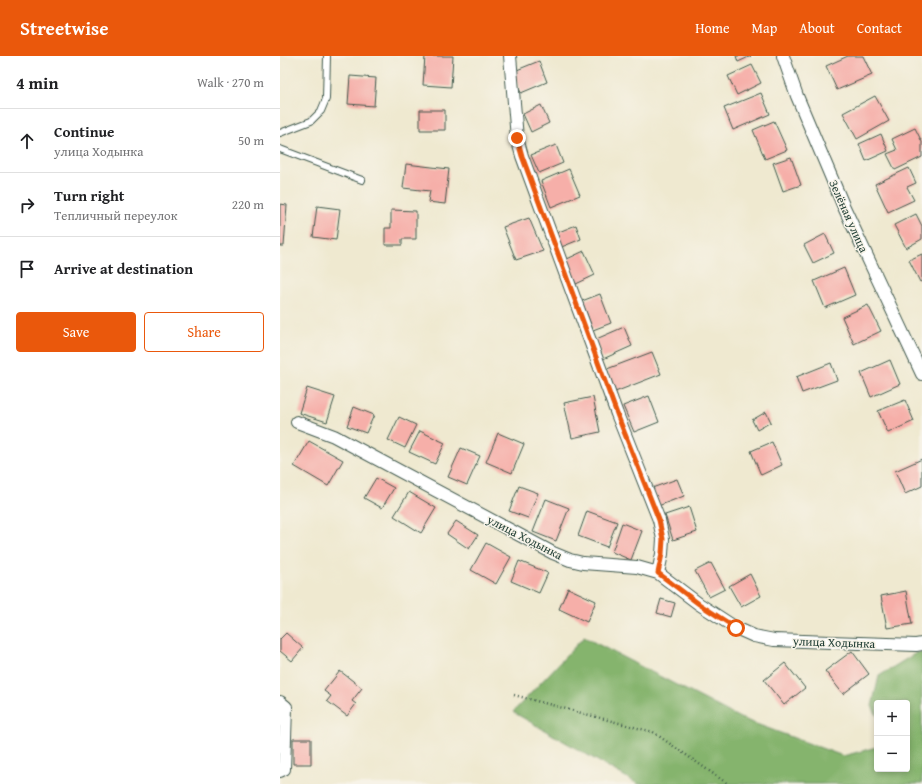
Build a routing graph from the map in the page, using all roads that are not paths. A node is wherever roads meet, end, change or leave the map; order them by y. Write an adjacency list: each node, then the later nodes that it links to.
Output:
1 (327, 56): 4 (lane)
2 (510, 56): 9 (street)
3 (783, 56): 7 (street, Зелёная улица)
4 (280, 133)
5 (280, 149): 6 (lane)
6 (362, 180)
7 (922, 374)
8 (297, 422): 9 (street, улица Ходынка)
9 (658, 573): 10 (street, улица Ходынка)
10 (922, 644)
11 (280, 702): 12 (street)
12 (280, 771)

